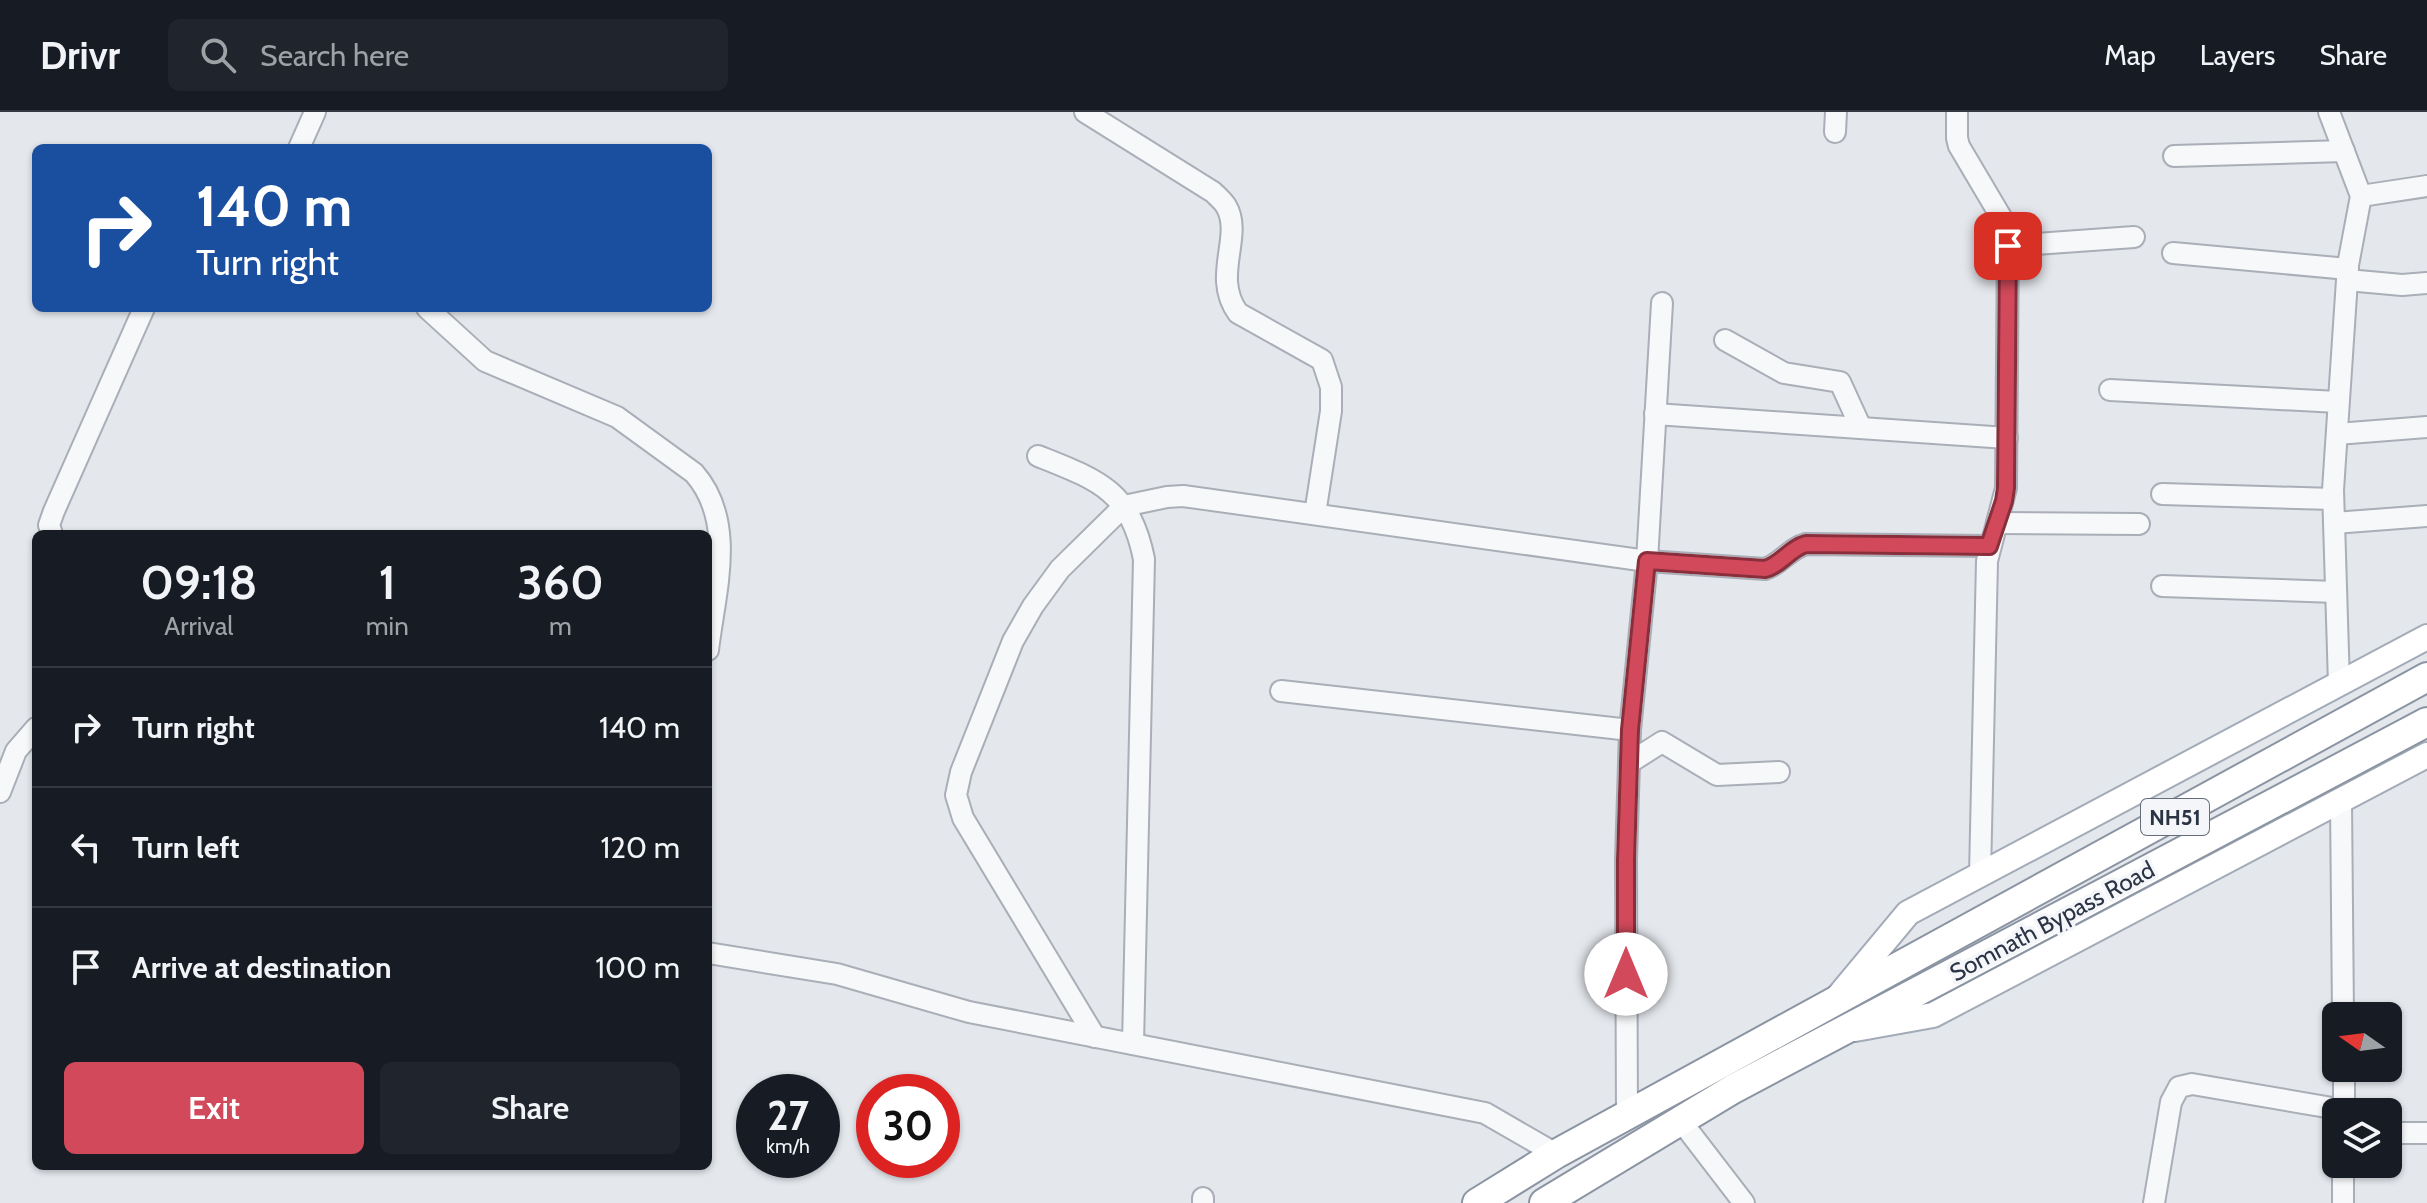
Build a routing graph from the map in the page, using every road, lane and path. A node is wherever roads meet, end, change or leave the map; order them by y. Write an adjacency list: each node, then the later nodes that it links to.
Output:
1 (315, 112): 5 (street)
2 (1085, 112): 30 (street)
3 (1957, 112): 11 (street)
4 (2329, 112): 6 (street)
5 (302, 144)
6 (2344, 151): 7 (street); 9 (street)
7 (2174, 156)
8 (2427, 186): 9 (street)
9 (2361, 196): 13 (street)
10 (2134, 237): 11 (street)
11 (2008, 246): 25 (street)
12 (2173, 253): 13 (street)
13 (2347, 274): 14 (street); 20 (street)
14 (2427, 283)
15 (1662, 303): 21 (street)
16 (142, 312): 35 (street)
17 (431, 312): 40 (street)
18 (1725, 340): 23 (street)
19 (2110, 390): 20 (street)
20 (2338, 402): 24 (street)
21 (1655, 414): 23 (street); 37 (street)
22 (2427, 427): 24 (street)
23 (1861, 428): 25 (street)
24 (2337, 434): 28 (street)
25 (2007, 438): 32 (street)
26 (1038, 456): 29 (street)
27 (2162, 494): 28 (street)
28 (2333, 499): 33 (street)
29 (1124, 506): 30 (street); 58 (street); 59 (street)
30 (1315, 514): 37 (street)
31 (2427, 516): 33 (street)
32 (1997, 523): 34 (street); 36 (street)
33 (2334, 523): 39 (street)
34 (2139, 524)
35 (51, 530)
36 (1989, 546): 37 (street); 53 (street)
37 (1647, 561): 46 (street)
38 (2162, 586): 39 (street)
39 (2336, 592): 43 (street)
40 (712, 611)
41 (2427, 637): 43 (main road)
42 (2427, 677): 56 (highway, Somnath Bypass Road / NH51)
43 (2339, 684): 53 (main road)
44 (1281, 691): 46 (street)
45 (2427, 722): 57 (highway, Somnath Bypass Road / NH51)
46 (1630, 730): 49 (street)
47 (32, 733): 51 (street)
48 (2427, 755): 52 (main road)
49 (1629, 763): 50 (street); 61 (street)
50 (1779, 772)
51 (0, 792)
52 (2341, 801): 55 (street); 57 (main road)
53 (1980, 875): 56 (main road)
54 (712, 954): 58 (street)
55 (2343, 1002)
56 (1831, 1004): 61 (highway, NH51)
57 (1844, 1030): 62 (highway, NH51)
58 (1095, 1037): 59 (street)
59 (1133, 1044): 65 (street)
60 (2322, 1107): 70 (street)
61 (1627, 1117): 65 (highway, NH51)
62 (1681, 1121): 67 (highway, NH51); 69 (street)
63 (2402, 1133): 64 (street)
64 (2427, 1133)
65 (1556, 1154): 68 (highway, NH51)
66 (2343, 1178): 71 (street)
67 (1557, 1200)
68 (1477, 1203)
69 (1744, 1203)
70 (2154, 1203)
71 (2343, 1203)

